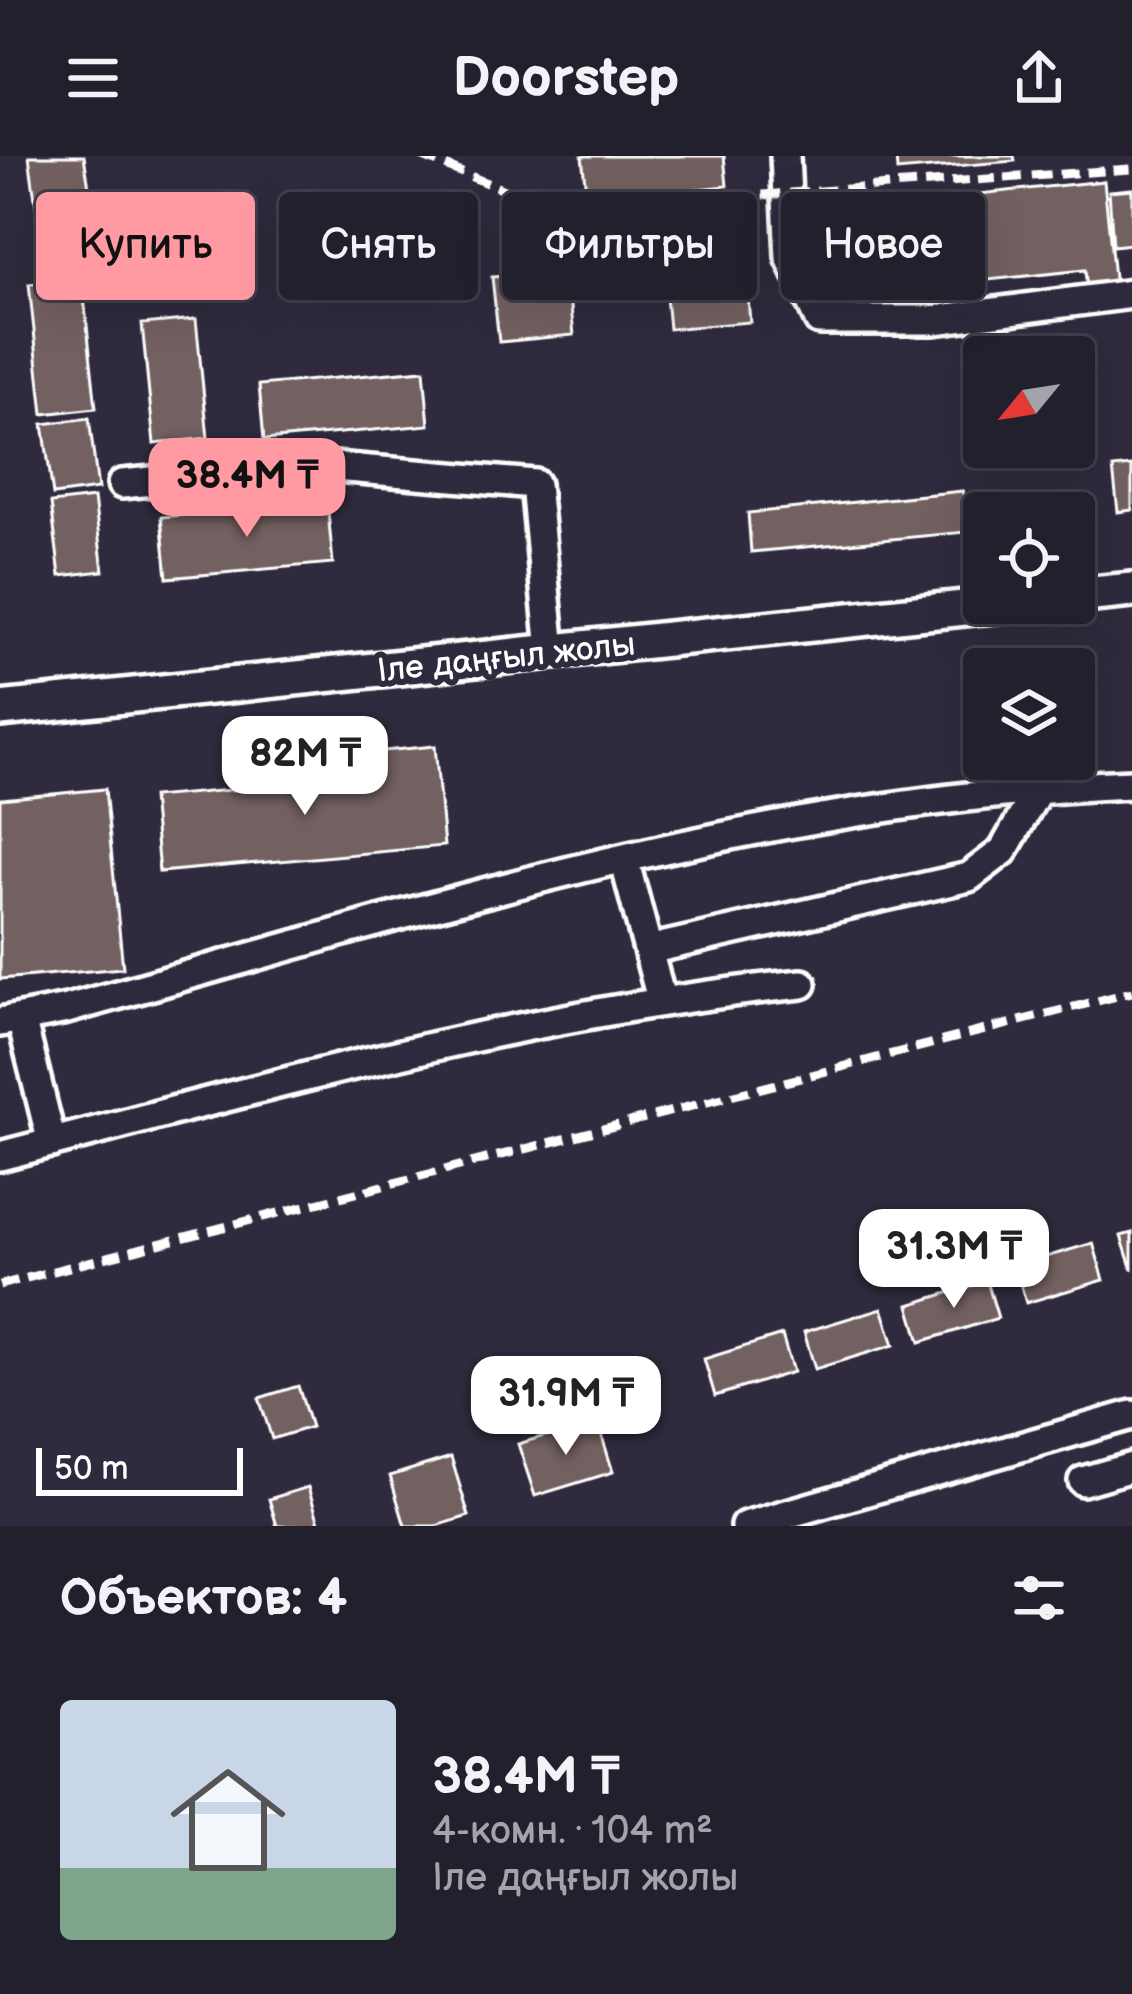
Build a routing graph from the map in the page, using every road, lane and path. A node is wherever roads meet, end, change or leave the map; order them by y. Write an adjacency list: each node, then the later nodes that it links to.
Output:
1 (785, 156): 2 (street)
2 (1132, 295)
3 (122, 484): 7 (street)
4 (1132, 590): 5 (main road)
5 (1095, 594)
6 (963, 608): 7 (main road, Іле даңғыл жолы)
7 (551, 651): 8 (main road, Іле даңғыл жолы)
8 (0, 709)
9 (1132, 784): 10 (street)
10 (1039, 788): 11 (street); 12 (street)
11 (624, 859): 12 (street); 15 (street)
12 (648, 950): 14 (street)
13 (802, 984): 14 (street)
14 (661, 999): 16 (street)
15 (11, 1020): 16 (street)
16 (52, 1143): 17 (street)
17 (0, 1156)
18 (1132, 1415): 21 (street)
19 (1132, 1468): 20 (street)
20 (1083, 1481)
21 (746, 1526)

